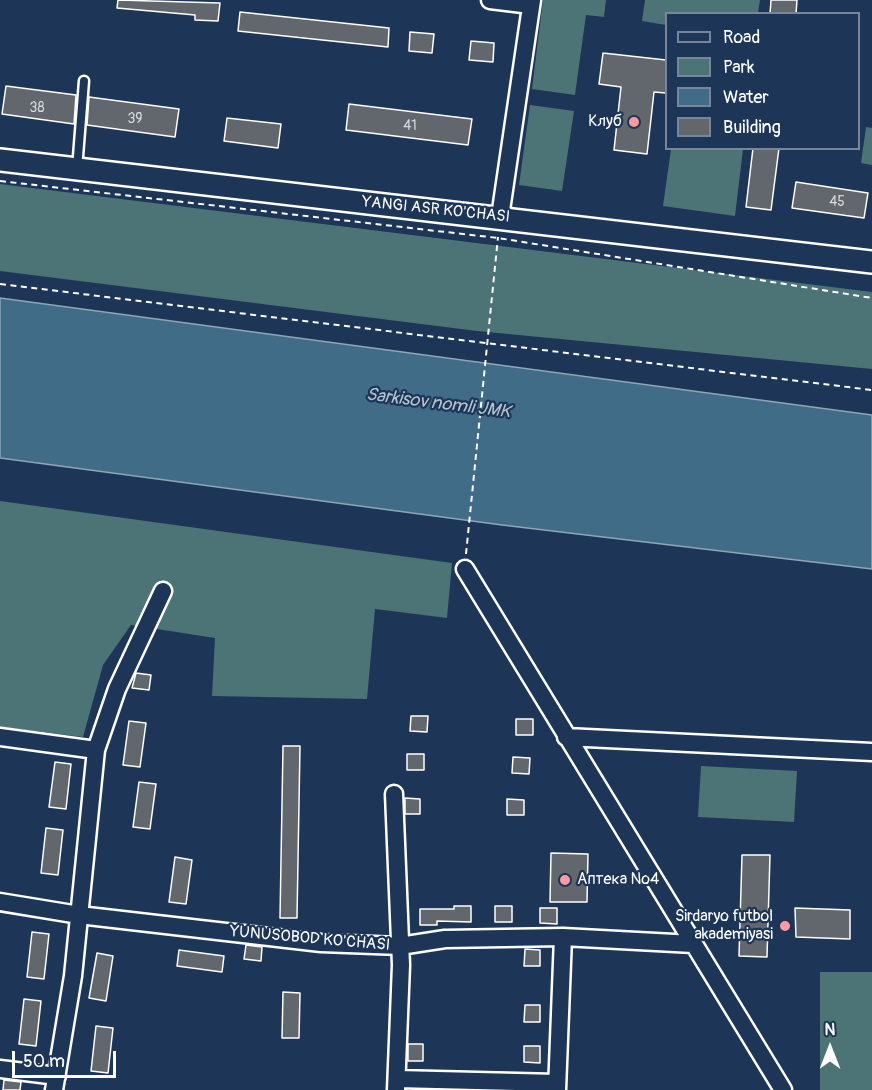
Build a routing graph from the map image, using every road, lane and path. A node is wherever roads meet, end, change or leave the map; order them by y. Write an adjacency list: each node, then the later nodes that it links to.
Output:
1 (490, 0): 2 (street)
2 (532, 2): 7 (street)
3 (84, 81): 5 (lane)
4 (0, 160): 5 (street, YANGI ASR KO'CHASI)
5 (77, 169): 7 (street, YANGI ASR KO'CHASI)
6 (0, 182): 7 (path)
7 (499, 227): 8 (street, YANGI ASR KO'CHASI); 10 (path); 11 (path)
8 (872, 262)
9 (0, 284): 11 (path)
10 (872, 298)
11 (488, 345): 12 (path); 13 (path)
12 (872, 390)
13 (465, 569): 16 (street)
14 (163, 591): 17 (street)
15 (0, 737): 17 (street)
16 (566, 737): 18 (street); 23 (street)
17 (96, 750): 21 (street)
18 (872, 752)
19 (394, 794): 24 (street)
20 (0, 903): 21 (street, YUNUSOBOD KO'CHASI)
21 (79, 915): 24 (street, YUNUSOBOD KO'CHASI); 26 (street)
22 (563, 937): 23 (street, YUNUSOBOD KO'CHASI); 24 (street, YUNUSOBOD KO'CHASI); 28 (street)
23 (693, 944): 29 (street)
24 (400, 946): 27 (street)
25 (0, 1069): 26 (street)
26 (55, 1083)
27 (397, 1085): 28 (street)
28 (557, 1087)
29 (783, 1090)

